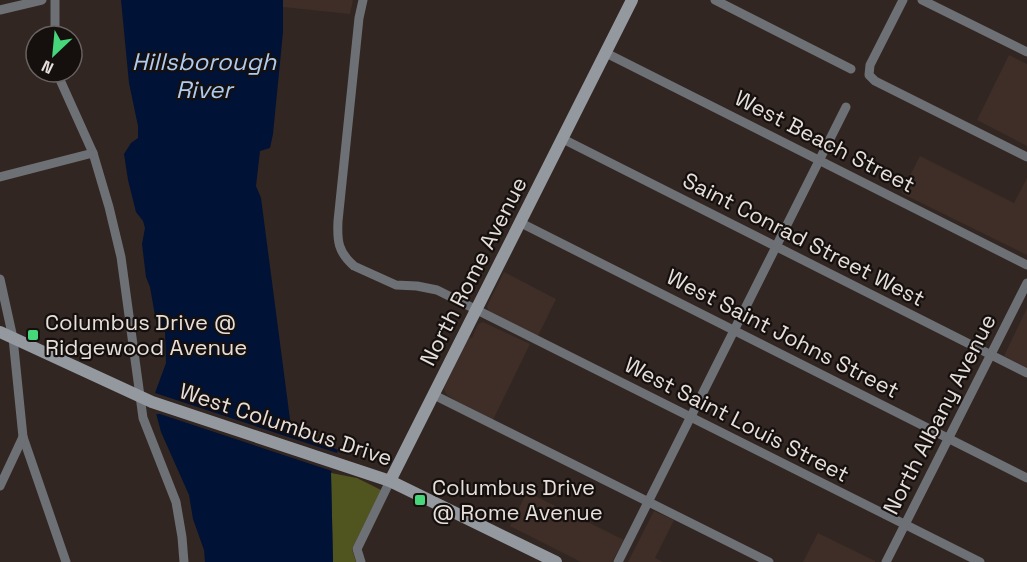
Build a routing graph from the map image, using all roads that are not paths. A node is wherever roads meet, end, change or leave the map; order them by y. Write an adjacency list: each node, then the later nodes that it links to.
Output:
1 (42, 0): 8 (street)
2 (54, 0): 9 (street)
3 (363, 0): 25 (street, West Saint Louis Street)
4 (632, 0): 11 (main road, North Rome Avenue)
5 (715, 0): 12 (street)
6 (903, 0): 17 (street)
7 (921, 0): 10 (street)
8 (0, 10)
9 (55, 24)
10 (1027, 52)
11 (606, 53): 15 (main road, North Rome Avenue); 18 (street, West Beach Street)
12 (851, 69)
13 (62, 84): 16 (street)
14 (846, 107): 18 (street)
15 (563, 139): 20 (main road, North Rome Avenue); 21 (street, Saint Conrad Street West)
16 (93, 153): 19 (street); 32 (street)
17 (1027, 157)
18 (820, 160): 21 (street); 22 (street, West Beach Street)
19 (0, 177)
20 (520, 223): 25 (main road, North Rome Avenue); 26 (street, West Saint Johns Street)
21 (776, 246): 26 (street); 29 (street, Saint Conrad Street West)
22 (1027, 265)
23 (0, 279): 28 (street)
24 (1027, 283): 29 (street, North Albany Avenue)
25 (477, 310): 31 (main road, North Rome Avenue); 33 (street, West Saint Louis Street)
26 (734, 330): 33 (street); 35 (street, West Saint Johns Street)
27 (0, 332): 28 (main road, West Columbus Drive)
28 (13, 338): 32 (main road, West Columbus Drive); 34 (street)
29 (991, 355): 30 (street, Saint Conrad Street West); 35 (street, North Albany Avenue)
30 (1027, 373)
31 (434, 395): 37 (main road, North Rome Avenue); 39 (street)
32 (140, 397): 37 (main road, West Columbus Drive); 42 (street)
33 (690, 417): 39 (street); 40 (street, West Saint Louis Street)
34 (23, 437): 38 (street); 41 (street)
35 (949, 438): 36 (street, West Saint Johns Street); 40 (street, North Albany Avenue)
36 (1027, 478)
37 (390, 481): 43 (street, North Rome Avenue); 44 (main road, West Columbus Drive)
38 (0, 486)
39 (649, 501): 45 (street); 46 (street)
40 (905, 525): 47 (street, North Albany Avenue); 48 (street, West Saint Louis Street)
41 (66, 562)
42 (184, 562)
43 (361, 562)
44 (556, 562)
45 (618, 562)
46 (769, 562)
47 (886, 562)
48 (980, 562)

